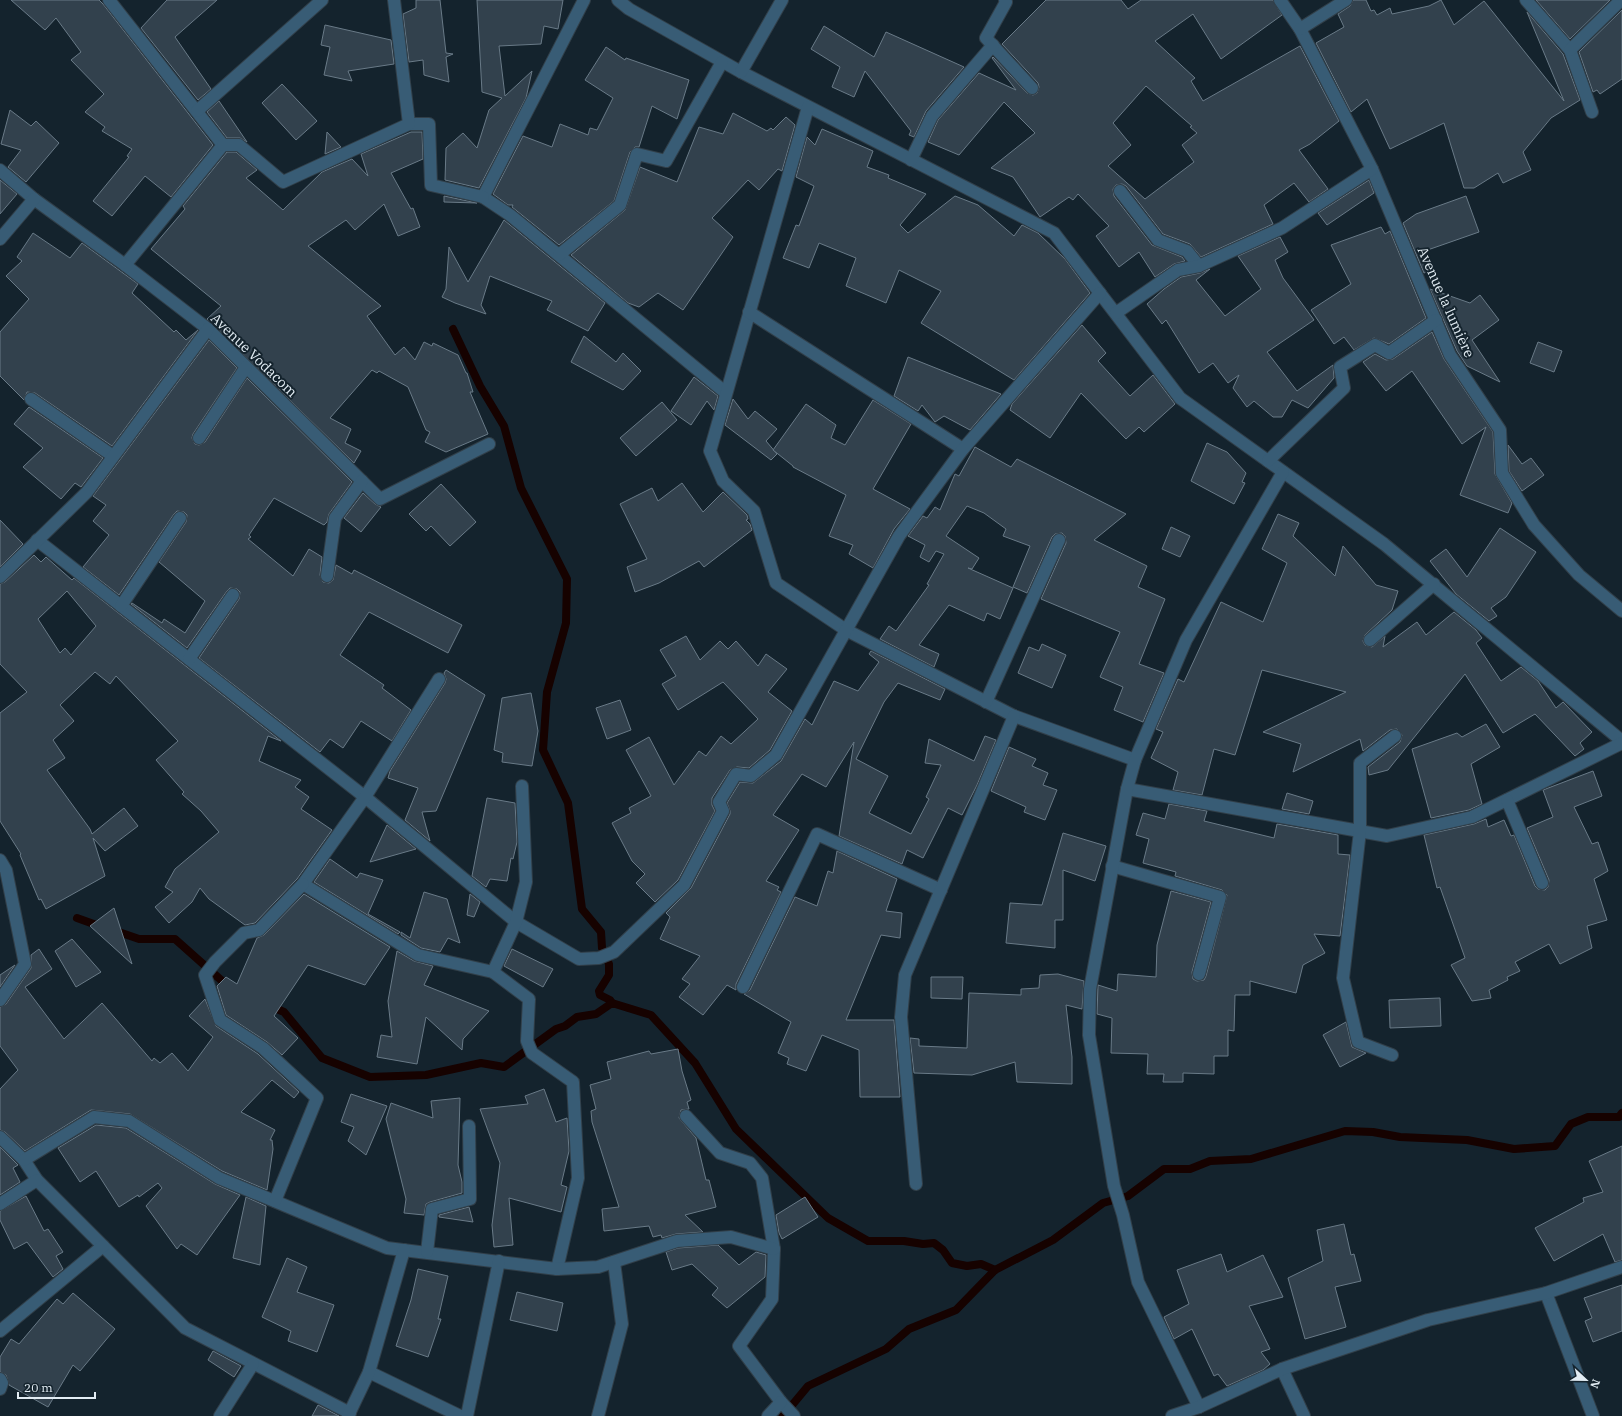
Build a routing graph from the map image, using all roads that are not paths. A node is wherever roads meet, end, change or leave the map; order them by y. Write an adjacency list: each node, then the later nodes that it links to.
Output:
1 (109, 0): 19 (street)
2 (322, 0): 19 (street)
3 (394, 0): 21 (street)
4 (584, 0): 27 (street)
5 (618, 0): 15 (street)
6 (782, 0): 16 (street)
7 (1005, 0): 13 (street)
8 (1280, 0): 12 (street, Avenue la lumière)
9 (1346, 0): 12 (street)
10 (1526, 0): 14 (street)
11 (1621, 0): 14 (street)
12 (1300, 29): 24 (street, Avenue la lumière)
13 (993, 45): 17 (street); 23 (street)
14 (1570, 50): 20 (street)
15 (722, 62): 16 (street); 30 (street)
16 (741, 72): 18 (street)
17 (1032, 88)
18 (808, 107): 23 (street); 34 (street)
19 (197, 111): 22 (street)
20 (1592, 112)
21 (409, 124): 22 (street); 27 (street)
22 (223, 145): 31 (street)
23 (911, 160): 33 (street)
24 (1372, 169): 32 (street); 36 (street, Avenue la lumière)
25 (0, 170): 28 (street, Avenue Vodacom)
26 (1120, 191): 32 (street)
27 (483, 197): 30 (street)
28 (34, 199): 29 (street); 31 (street, Avenue Vodacom)
29 (0, 239)
30 (559, 255): 39 (street)
31 (125, 265): 37 (street, Avenue Vodacom)
32 (1199, 266): 35 (street)
33 (1100, 293): 35 (street); 43 (street)
34 (749, 312): 39 (street); 43 (street)
35 (1116, 314): 45 (street)
36 (1436, 320): 45 (street); 56 (street, Avenue la lumière)
37 (208, 329): 38 (street, Avenue Vodacom); 44 (street)
38 (246, 367): 41 (street); 47 (street, Avenue Vodacom)
39 (726, 393): 57 (street)
40 (31, 399): 44 (street)
41 (199, 438)
42 (489, 444): 47 (street, Avenue Vodacom)
43 (963, 448): 57 (street)
44 (113, 456): 49 (street)
45 (1268, 461): 46 (street)
46 (1283, 472): 53 (street); 65 (street)
47 (362, 481): 51 (street)
48 (180, 518): 55 (street)
49 (37, 540): 52 (street); 55 (street)
50 (1059, 540): 61 (street)
51 (327, 576)
52 (0, 577)
53 (1434, 584): 58 (street); 64 (street)
54 (233, 595): 59 (street)
55 (121, 606): 59 (street)
56 (1622, 611)
57 (846, 630): 61 (street); 76 (street)
58 (1370, 640)
59 (188, 659): 68 (street)
60 (438, 679): 68 (street)
61 (986, 702): 62 (street)
62 (1014, 716): 65 (street); 75 (street)
63 (1395, 736): 70 (street)
64 (1622, 742): 69 (street)
65 (1135, 760): 67 (street)
66 (522, 786): 76 (street)
67 (1127, 789): 70 (street); 72 (street)
68 (365, 797): 74 (street); 76 (street)
69 (1507, 800): 70 (street); 73 (street)
70 (1360, 831): 81 (street)
71 (0, 860): 80 (street)
72 (1112, 866): 78 (street); 106 (street)
73 (1542, 883)
74 (303, 884): 77 (street); 88 (street)
75 (941, 890): 79 (street); 87 (street)
76 (516, 922): 77 (street)
77 (493, 972): 97 (street)
78 (1199, 974)
79 (742, 987)
80 (0, 1000)
81 (1392, 1055)
82 (686, 1116): 91 (street)
83 (468, 1126): 93 (street)
84 (0, 1137): 85 (street)
85 (24, 1160): 86 (street); 88 (street)
86 (37, 1180): 89 (street); 90 (street)
87 (916, 1184)
88 (275, 1201): 92 (street)
89 (0, 1204)
90 (103, 1246): 99 (street); 100 (street)
91 (774, 1249): 95 (street); 105 (street)
92 (404, 1250): 93 (street); 102 (street)
93 (427, 1252): 94 (street)
94 (499, 1261): 97 (street); 111 (street)
95 (614, 1262): 97 (street); 112 (street)
96 (1622, 1267): 98 (street)
97 (557, 1269)
98 (1546, 1293): 101 (street); 116 (street)
99 (0, 1332)
100 (253, 1364): 108 (street); 109 (street)
101 (1282, 1369): 106 (street); 115 (street)
102 (369, 1372): 108 (street); 110 (street)
103 (0, 1379): 104 (street)
104 (0, 1389)
105 (781, 1402): 107 (street); 113 (street)
106 (1199, 1407): 114 (street)
107 (793, 1414)
108 (349, 1415)
109 (220, 1416)
110 (460, 1416)
111 (467, 1416)
112 (598, 1416)
113 (768, 1416)
114 (1172, 1416)
115 (1304, 1416)
116 (1593, 1416)

